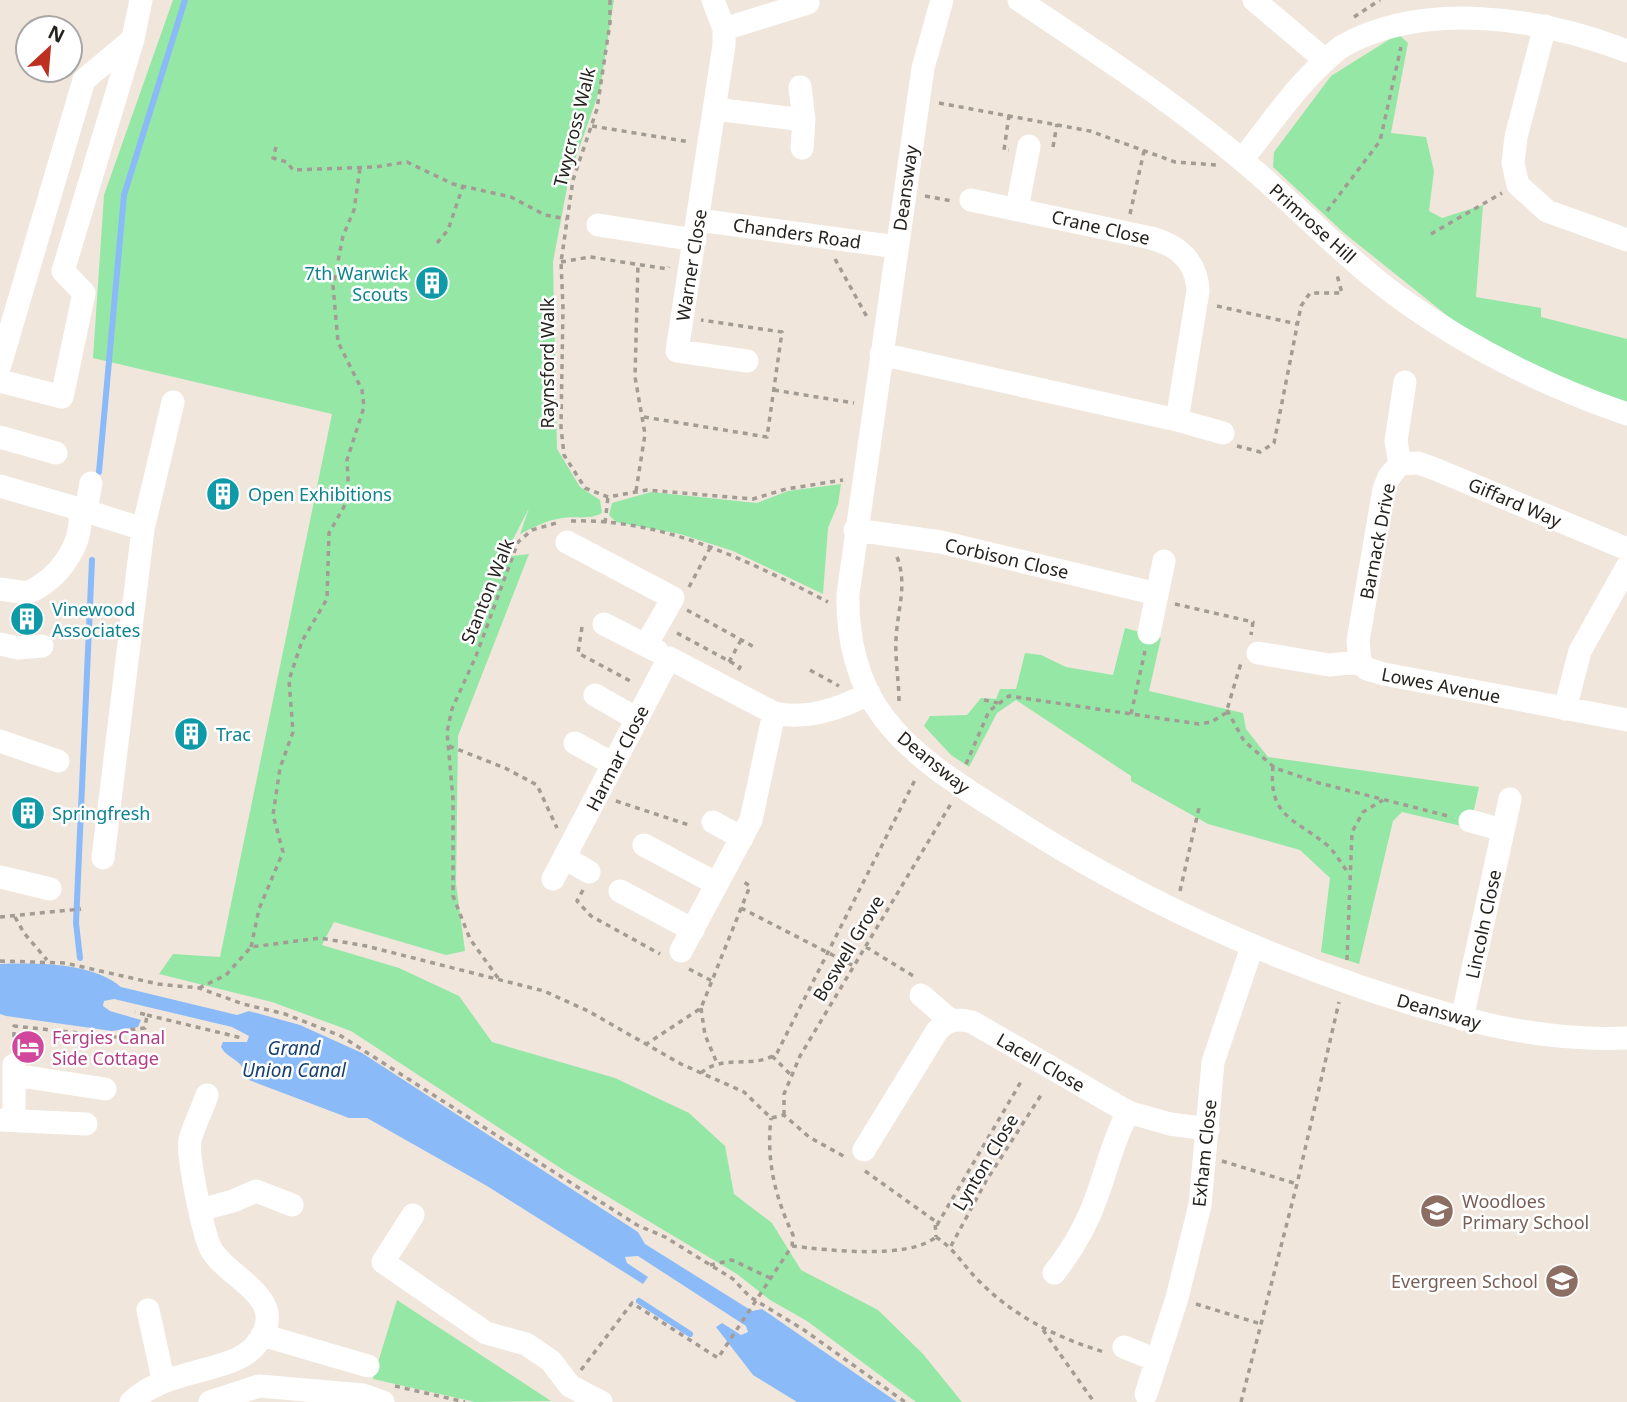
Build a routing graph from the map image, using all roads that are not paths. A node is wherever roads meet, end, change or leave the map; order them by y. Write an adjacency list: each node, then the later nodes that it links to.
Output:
1 (141, 0): 9 (street)
2 (713, 0): 8 (street, Warner Close)
3 (942, 0): 23 (street, Deansway)
4 (1019, 0): 17 (street, Primrose Hill)
5 (1254, 0): 11 (street)
6 (808, 3): 8 (street)
7 (1545, 26): 10 (street); 11 (street); 22 (street)
8 (724, 29): 13 (street, Warner Close)
9 (133, 39): 26 (street); 27 (street)
10 (1627, 51)
11 (1325, 60): 17 (street)
12 (800, 87): 14 (street)
13 (715, 109): 14 (street); 21 (street, Warner Close)
14 (804, 120): 16 (street)
15 (1029, 146): 19 (street)
16 (802, 148)
17 (1242, 160): 30 (street, Primrose Hill)
18 (971, 200): 19 (street, Crane Close)
19 (1017, 208): 31 (street, Crane Close)
20 (598, 225): 21 (street, Chanders Road)
21 (697, 230): 23 (street, Chanders Road); 25 (street, Warner Close)
22 (1627, 240)
23 (897, 247): 24 (street, Deansway)
24 (881, 354): 31 (street); 40 (street, Deansway)
25 (747, 361)
26 (0, 365)
27 (0, 381)
28 (1405, 382): 35 (street, Barnack Drive)
29 (173, 402): 39 (street)
30 (1627, 414)
31 (1178, 420): 33 (street)
32 (0, 437): 34 (street)
33 (1230, 439)
34 (56, 453)
35 (1401, 464): 42 (street, Giffard Way); 54 (street, Barnack Drive)
36 (91, 483): 38 (street)
37 (0, 486): 38 (street)
38 (82, 510): 39 (street); 45 (street)
39 (143, 529): 70 (street)
40 (855, 530): 46 (street, Corbison Close); 55 (street, Deansway)
41 (567, 542): 49 (street)
42 (1627, 549)
43 (1164, 561): 46 (street)
44 (1627, 568): 57 (street)
45 (0, 589)
46 (1157, 594): 48 (street)
47 (594, 622): 49 (street)
48 (1149, 633)
49 (643, 643): 53 (street)
50 (0, 644): 51 (street)
51 (42, 646)
52 (1250, 650): 54 (street, Lowes Avenue)
53 (669, 658): 58 (street); 59 (street, Harmar Close)
54 (1360, 662): 57 (street, Lowes Avenue)
55 (858, 692): 58 (street); 78 (street, Deansway)
56 (595, 695): 59 (street)
57 (1565, 709): 60 (street, Lowes Avenue)
58 (774, 713): 73 (street)
59 (637, 719): 64 (street, Harmar Close)
60 (1627, 720)
61 (0, 741): 63 (street)
62 (575, 743): 64 (street)
63 (58, 761)
64 (614, 764): 69 (street, Harmar Close)
65 (1510, 799): 67 (street, Lincoln Close)
66 (1469, 821): 67 (street)
67 (1503, 830): 81 (street, Lincoln Close)
68 (643, 845): 73 (street)
69 (569, 850): 71 (street); 74 (street, Harmar Close)
70 (103, 858)
71 (589, 872)
72 (0, 877): 75 (street)
73 (721, 878): 77 (street)
74 (553, 879)
75 (50, 889)
76 (620, 891): 77 (street)
77 (693, 930): 79 (street)
78 (1252, 947): 81 (street, Deansway); 89 (street, Exham Close)
79 (677, 958)
80 (921, 995): 82 (street, Lacell Close)
81 (1462, 1018): 83 (street, Deansway)
82 (951, 1021): 86 (street, Lacell Close); 90 (street)
83 (1627, 1038)
84 (105, 1089): 87 (street)
85 (208, 1095): 92 (street)
86 (1128, 1112): 89 (street, Lacell Close); 94 (street)
87 (14, 1120): 88 (street)
88 (86, 1124)
89 (1208, 1129): 98 (street, Exham Close)
90 (864, 1150)
91 (292, 1205): 92 (street)
92 (201, 1210): 96 (street)
93 (413, 1215): 101 (street)
94 (1054, 1273)
95 (148, 1310): 100 (street)
96 (262, 1335): 99 (street); 100 (street)
97 (1116, 1351): 98 (street)
98 (1156, 1360): 102 (street, Exham Close)
99 (368, 1366)
100 (163, 1379): 103 (street)
101 (570, 1385): 106 (street)
102 (1146, 1394)
103 (131, 1402)
104 (210, 1402): 105 (street)
105 (383, 1402)
106 (601, 1402)

